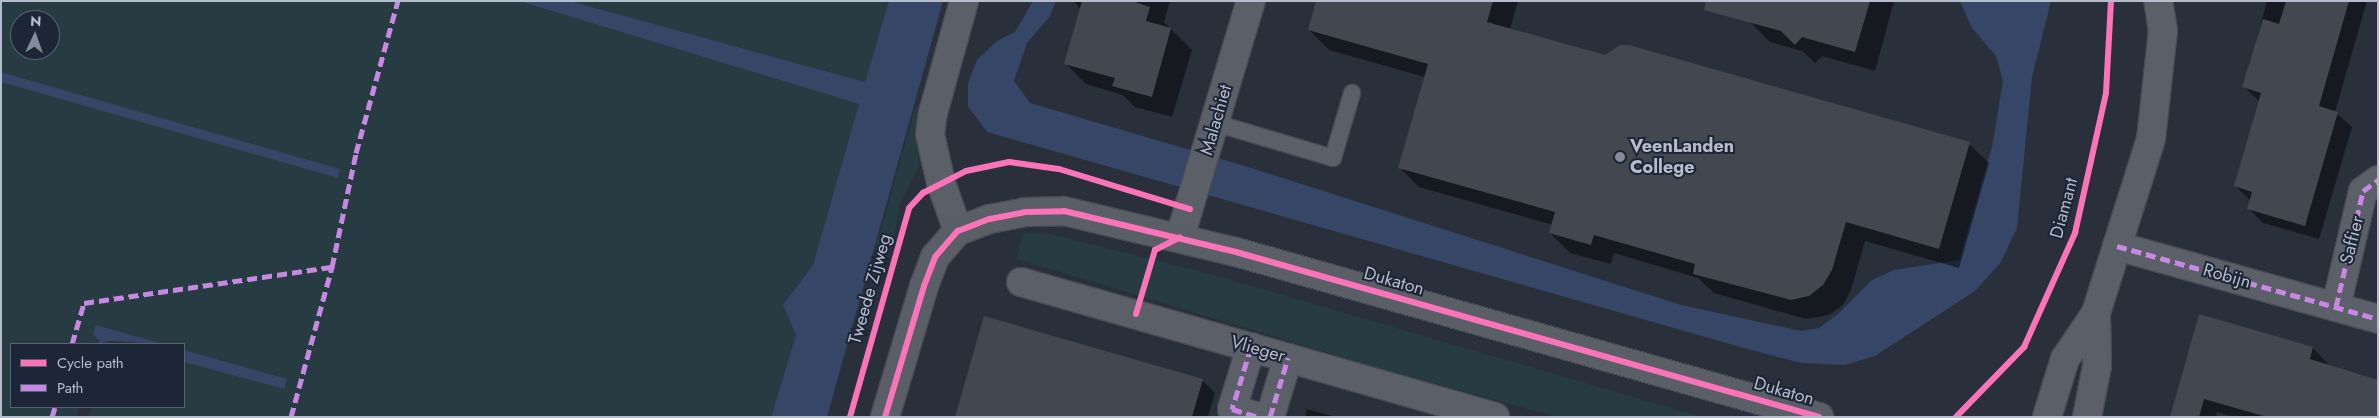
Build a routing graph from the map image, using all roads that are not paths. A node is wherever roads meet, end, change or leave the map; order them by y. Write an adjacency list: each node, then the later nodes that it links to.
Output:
1 (964, 1): 7 (street)
2 (1250, 1): 5 (street, Malachiet)
3 (2158, 1): 9 (street)
4 (1352, 93): 5 (lane)
5 (1216, 123): 8 (street, Malachiet)
6 (2378, 180): 11 (street, Saffier)
7 (958, 231): 8 (street, Dukaton); 17 (street)
8 (1180, 237): 19 (street, Dukaton)
9 (2117, 246): 11 (street, Robijn); 12 (street)
10 (1021, 282): 14 (street, Vlieger)
11 (2336, 307): 13 (street, Robijn)
12 (2096, 313): 20 (street); 21 (street)
13 (2378, 319)
14 (1251, 347): 15 (street, Vlieger); 16 (street)
15 (1288, 358): 16 (street); 18 (street, Vlieger)
16 (1257, 416)
17 (885, 417)
18 (1496, 417)
19 (1818, 417)
20 (2047, 417)
21 (2088, 417)

